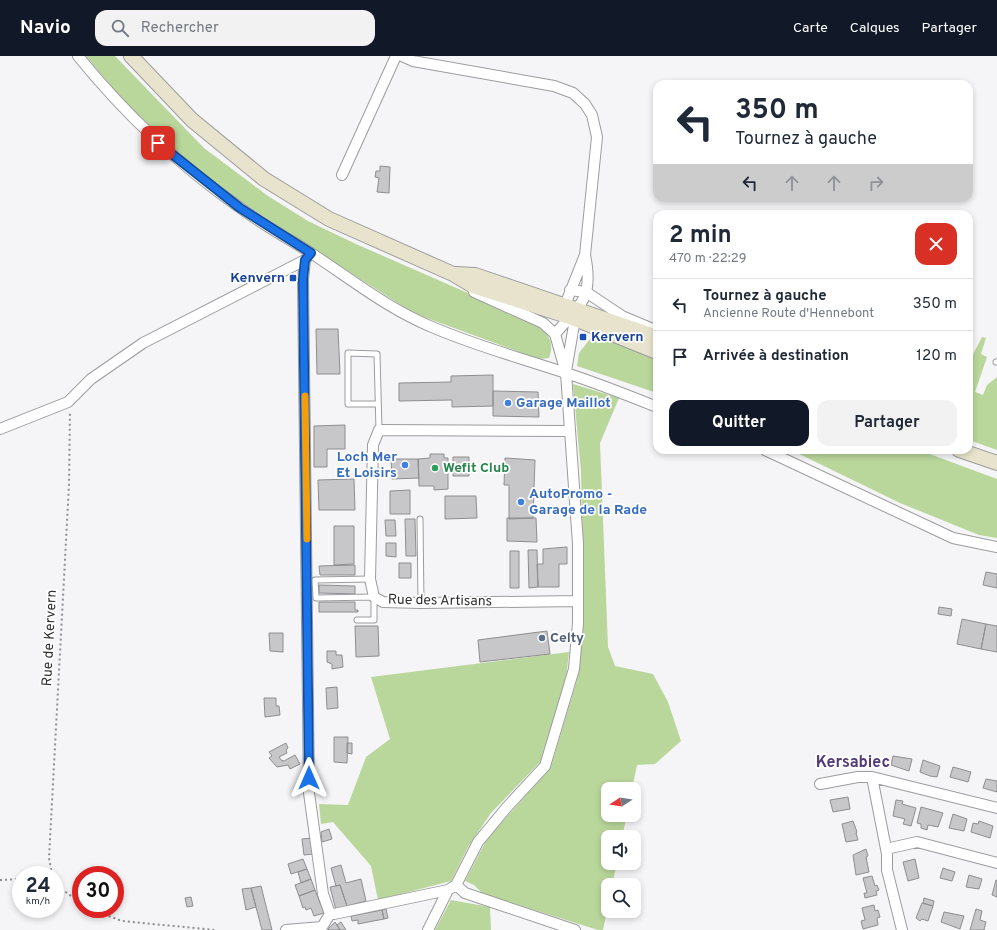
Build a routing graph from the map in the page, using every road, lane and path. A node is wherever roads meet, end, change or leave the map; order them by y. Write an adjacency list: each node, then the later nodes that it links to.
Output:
1 (78, 56): 7 (street)
2 (131, 56): 8 (main road)
3 (396, 56): 5 (street)
4 (402, 56): 6 (street)
5 (342, 175)
6 (586, 255): 9 (street); 10 (street)
7 (308, 256): 17 (street); 18 (street); 43 (street)
8 (453, 274): 11 (main road); 13 (street)
9 (570, 290): 10 (street); 11 (street)
10 (586, 292): 11 (street); 12 (street)
11 (572, 311): 13 (street); 14 (main road); 15 (street); 16 (main road); 17 (street)
12 (653, 328)
13 (555, 334): 17 (street)
14 (653, 336)
15 (653, 342)
16 (653, 350)
17 (566, 373): 20 (street); 23 (street)
18 (68, 402): 21 (street); 39 (path, Rue de Kervern)
19 (377, 404): 19 (lane); 22 (lane)
20 (653, 406)
21 (0, 429)
22 (379, 430): 23 (street); 29 (street, Rue des Artisans)
23 (570, 431): 31 (street)
24 (774, 454): 28 (street)
25 (971, 454): 26 (main road)
26 (997, 463)
27 (420, 519): 32 (lane)
28 (997, 547)
29 (370, 579): 30 (street, Rue des Artisans); 30 (lane)
30 (374, 597): 32 (street, Rue des Artisans); 33 (lane)
31 (578, 601): 32 (street, Rue des Artisans); 42 (street)
32 (421, 603)
33 (357, 620)
34 (872, 777): 35 (street); 36 (street); 37 (street)
35 (820, 784)
36 (997, 808)
37 (886, 849): 38 (street); 50 (street)
38 (997, 863)
39 (50, 866)
40 (12, 879): 41 (path)
41 (0, 880)
42 (452, 888): 43 (street); 48 (street); 49 (street)
43 (330, 914): 45 (street)
44 (116, 918): 46 (path)
45 (323, 928): 47 (street)
46 (214, 930)
47 (286, 930)
48 (428, 930)
49 (576, 930)
50 (902, 930)

